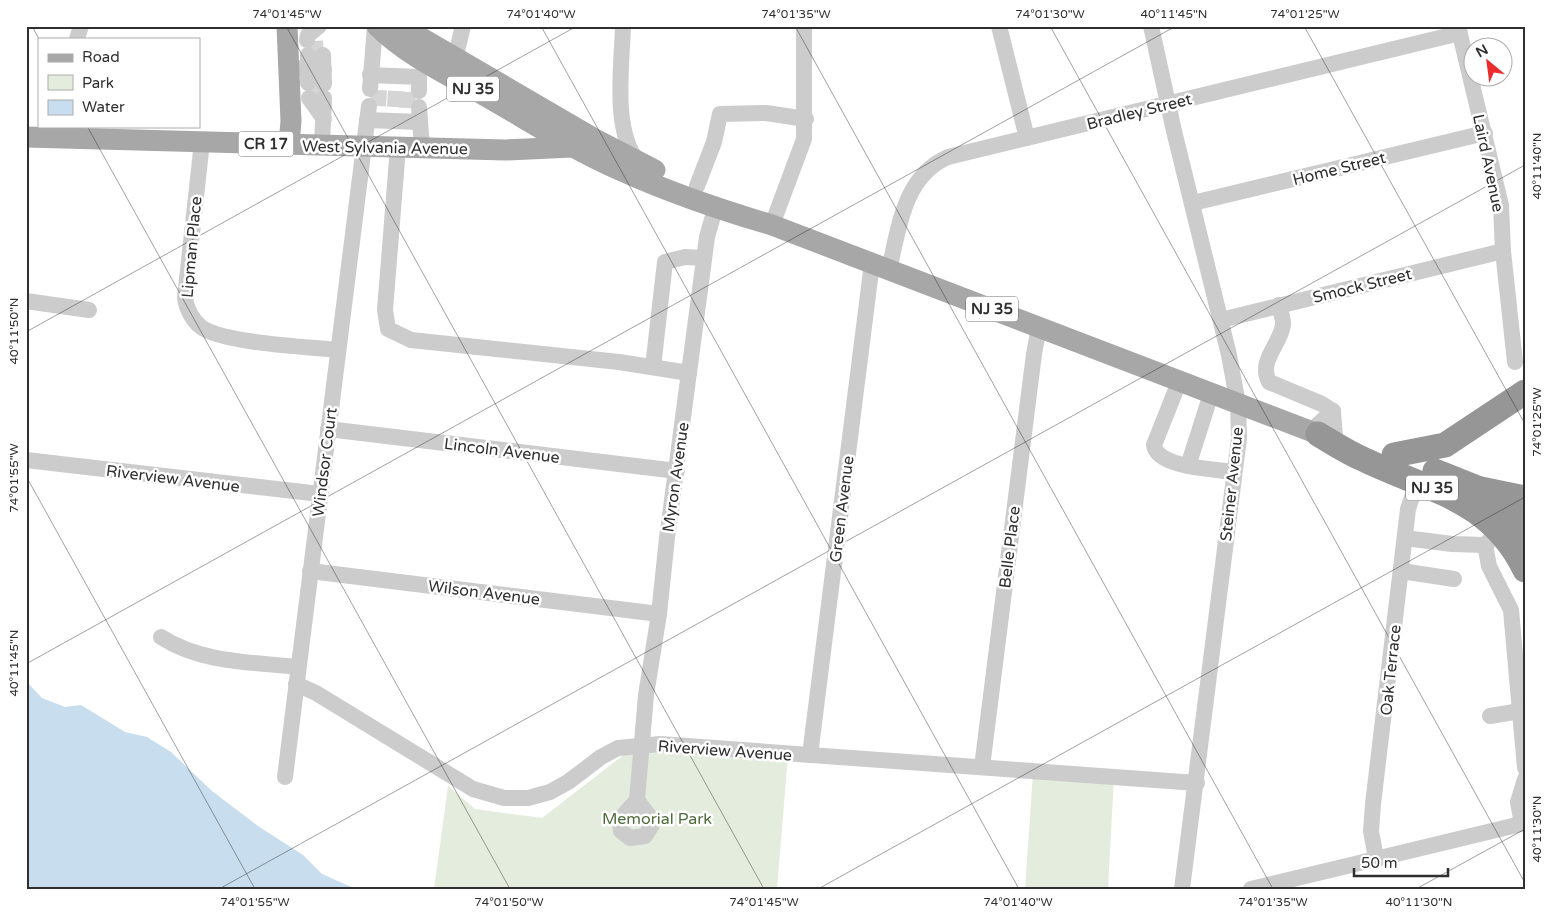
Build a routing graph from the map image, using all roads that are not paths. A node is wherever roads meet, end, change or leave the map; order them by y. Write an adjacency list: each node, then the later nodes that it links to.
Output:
1 (81, 26): 11 (street)
2 (287, 26): 13 (main road)
3 (376, 26): 14 (main road, NJ 35); 14 (street)
4 (401, 26): 12 (main road, NJ 35)
5 (462, 26): 12 (street)
6 (624, 26): 16 (street)
7 (804, 26): 17 (street)
8 (999, 26): 21 (street)
9 (1151, 26): 15 (street, Steiner Avenue)
10 (1459, 29): 15 (street, Bradley Street); 19 (street, Laird Avenue)
11 (77, 38)
12 (455, 59): 22 (main road, NJ 35)
13 (315, 67): 24 (main road); 25 (street)
14 (400, 100): 26 (street, Windsor Court); 27 (main road, NJ 35); 29 (street)
15 (1168, 104): 21 (street, Bradley Street); 33 (street, Steiner Avenue)
16 (621, 116): 22 (street); 31 (street)
17 (806, 119): 32 (street); 35 (street)
18 (50, 132): 20 (main road, West Sylvania Avenue / CR 17); 23 (main road, West Sylvania Avenue / CR 17)
19 (1485, 133): 33 (street, Home Street); 36 (street, Laird Avenue)
20 (26, 138)
21 (1027, 138): 38 (street, Bradley Street)
22 (595, 140): 31 (main road, NJ 35)
23 (202, 142): 24 (main road, West Sylvania Avenue / CR 17); 44 (street, Lipman Place)
24 (289, 144): 25 (main road, West Sylvania Avenue / CR 17)
25 (322, 145): 26 (main road, West Sylvania Avenue / CR 17)
26 (363, 146): 28 (main road, West Sylvania Avenue / CR 17); 44 (street, Windsor Court)
27 (574, 146): 30 (main road, West Sylvania Avenue / CR 17); 31 (main road, West Sylvania Avenue / CR 17)
28 (398, 147): 29 (main road, West Sylvania Avenue / CR 17); 46 (street)
29 (422, 148): 30 (main road, West Sylvania Avenue / CR 17)
30 (505, 150): 31 (main road, West Sylvania Avenue / CR 17)
31 (630, 167): 32 (main road, NJ 35); 34 (main road, NJ 35)
32 (697, 186): 35 (main road, NJ 35)
33 (1193, 203): 42 (street, Steiner Avenue)
34 (715, 209): 35 (main road, NJ 35); 37 (street, Myron Avenue)
35 (772, 225): 38 (main road, NJ 35)
36 (1503, 251): 40 (street, Smock Street); 45 (street, Laird Avenue)
37 (704, 258): 46 (street); 47 (street, Myron Avenue)
38 (881, 266): 43 (main road, NJ 35); 78 (street, Green Avenue)
39 (26, 301): 41 (street)
40 (1279, 305): 42 (street, Smock Street); 52 (street)
41 (89, 310)
42 (1221, 320): 51 (street, Steiner Avenue)
43 (1039, 327): 48 (main road, NJ 35); 79 (street, Belle Place)
44 (338, 350): 53 (street, Windsor Court)
45 (1515, 362)
46 (653, 367): 47 (street)
47 (689, 373): 58 (street, Myron Avenue)
48 (1179, 382): 50 (main road, NJ 35); 57 (street)
49 (1525, 392): 55 (highway)
50 (1211, 394): 51 (main road, NJ 35); 57 (street)
51 (1238, 404): 54 (main road, NJ 35); 59 (street, Steiner Avenue)
52 (1333, 411): 54 (street); 54 (street)
53 (328, 429): 58 (street, Lincoln Avenue); 62 (street, Windsor Court)
54 (1321, 434): 55 (highway, NJ 35); 60 (highway, NJ 35)
55 (1394, 455): 61 (highway, NJ 35)
56 (26, 460): 62 (street, Riverview Avenue)
57 (1188, 466): 59 (street)
58 (677, 471): 71 (street, Myron Avenue)
59 (1234, 472): 83 (street, Steiner Avenue)
60 (1417, 482): 65 (street, Oak Terrace); 66 (highway, NJ 35)
61 (1480, 489): 63 (highway); 64 (highway, NJ 35)
62 (320, 494): 68 (street, Windsor Court)
63 (1525, 498)
64 (1525, 531)
65 (1405, 538): 66 (street); 69 (street, Oak Terrace)
66 (1492, 538): 67 (highway, NJ 35); 75 (street)
67 (1525, 570)
68 (310, 571): 71 (street, Wilson Avenue); 73 (street, Windsor Court)
69 (1401, 572): 70 (street); 86 (street, Oak Terrace)
70 (1454, 578)
71 (659, 614): 77 (street, Myron Avenue)
72 (161, 637): 73 (street)
73 (298, 666): 74 (street, Windsor Court)
74 (296, 684): 77 (street, Riverview Avenue); 81 (street, Windsor Court)
75 (1520, 711): 76 (street); 80 (street)
76 (1490, 716)
77 (640, 746): 78 (street, Riverview Avenue); 84 (street, Myron Avenue)
78 (810, 755): 79 (street, Riverview Avenue)
79 (982, 767): 83 (street, Riverview Avenue)
80 (1525, 768)
81 (285, 777)
82 (1525, 780): 85 (street)
83 (1197, 783): 87 (street, Steiner Avenue)
84 (637, 800)
85 (1523, 824): 86 (street)
86 (1376, 858): 88 (street)
87 (1182, 889)
88 (1251, 889)

